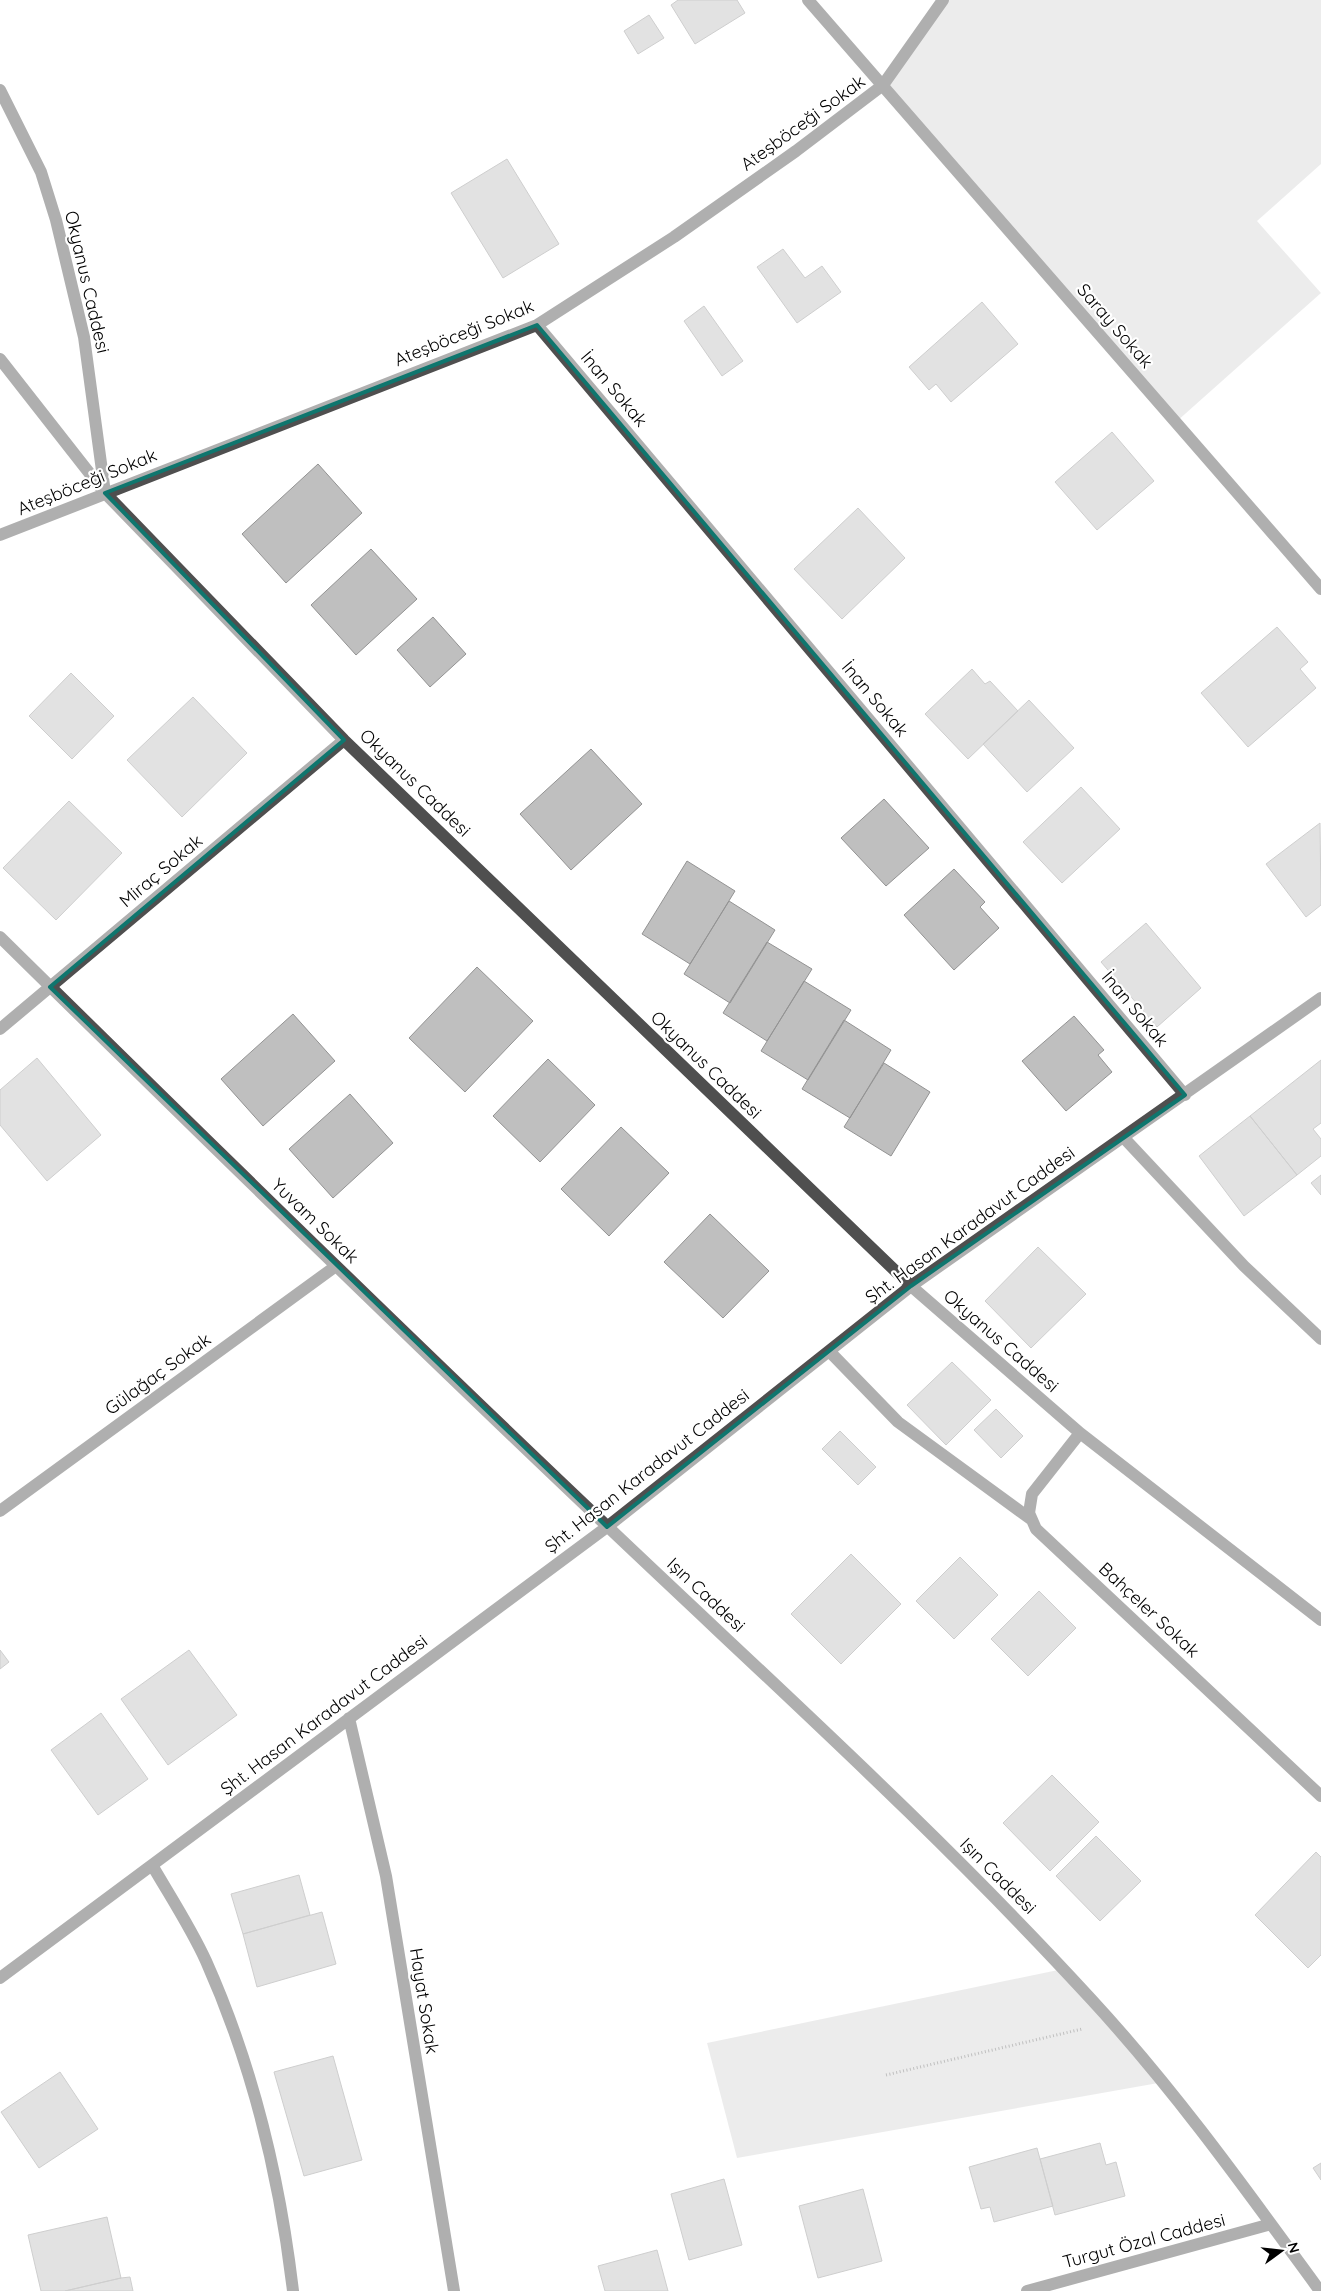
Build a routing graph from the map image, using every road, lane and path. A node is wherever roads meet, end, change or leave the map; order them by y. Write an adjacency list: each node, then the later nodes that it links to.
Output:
1 (808, 0): 3 (street, Saray Sokak)
2 (943, 0): 3 (street, Ateşböceği Sokak)
3 (883, 85): 5 (street, Ateşböceği Sokak); 9 (street, Saray Sokak)
4 (0, 90): 7 (street, Okyanus Caddesi)
5 (538, 325): 7 (street, Ateşböceği Sokak); 15 (street, İnan Sokak)
6 (0, 360): 7 (street, Okyanus Caddesi)
7 (105, 493): 8 (street, Ateşböceği Sokak); 10 (street, Okyanus Caddesi)
8 (0, 535)
9 (1321, 589)
10 (344, 740): 12 (street, Miraç Sokak); 18 (street, Okyanus Caddesi)
11 (0, 938): 12 (street, Yuvam Sokak)
12 (50, 987): 14 (street, Miraç Sokak); 17 (street, Yuvam Sokak)
13 (1321, 998): 15 (street, Şht. Hasan Karadavut Caddesi)
14 (0, 1029)
15 (1185, 1095): 16 (street, Şht. Hasan Karadavut Caddesi)
16 (1124, 1138): 18 (street, Şht. Hasan Karadavut Caddesi); 19 (street)
17 (336, 1266): 22 (street, Gülağaç Sokak); 24 (street, Yuvam Sokak)
18 (911, 1286): 20 (street, Şht. Hasan Karadavut Caddesi); 21 (street, Okyanus Caddesi)
19 (1321, 1339)
20 (829, 1351): 23 (street, Bahçeler Sokak); 24 (street, Şht. Hasan Karadavut Caddesi)
21 (1080, 1433): 23 (street); 25 (street, Okyanus Caddesi)
22 (0, 1511)
23 (1032, 1520): 27 (street, Bahçeler Sokak)
24 (607, 1527): 26 (street, Şht. Hasan Karadavut Caddesi); 30 (street, Işın Caddesi)
25 (1321, 1620)
26 (349, 1718): 28 (street, Şht. Hasan Karadavut Caddesi); 34 (street, Hayat Sokak)
27 (1321, 1796)
28 (152, 1865): 29 (street, Şht. Hasan Karadavut Caddesi); 33 (street)
29 (0, 1978)
30 (1111, 2022): 31 (path); 32 (street, Işın Caddesi)
31 (886, 2075)
32 (1271, 2224): 35 (street, Turgut Özal Caddesi); 36 (street, Işın Caddesi)
33 (293, 2291)
34 (454, 2291)
35 (1027, 2291)
36 (1320, 2291)

